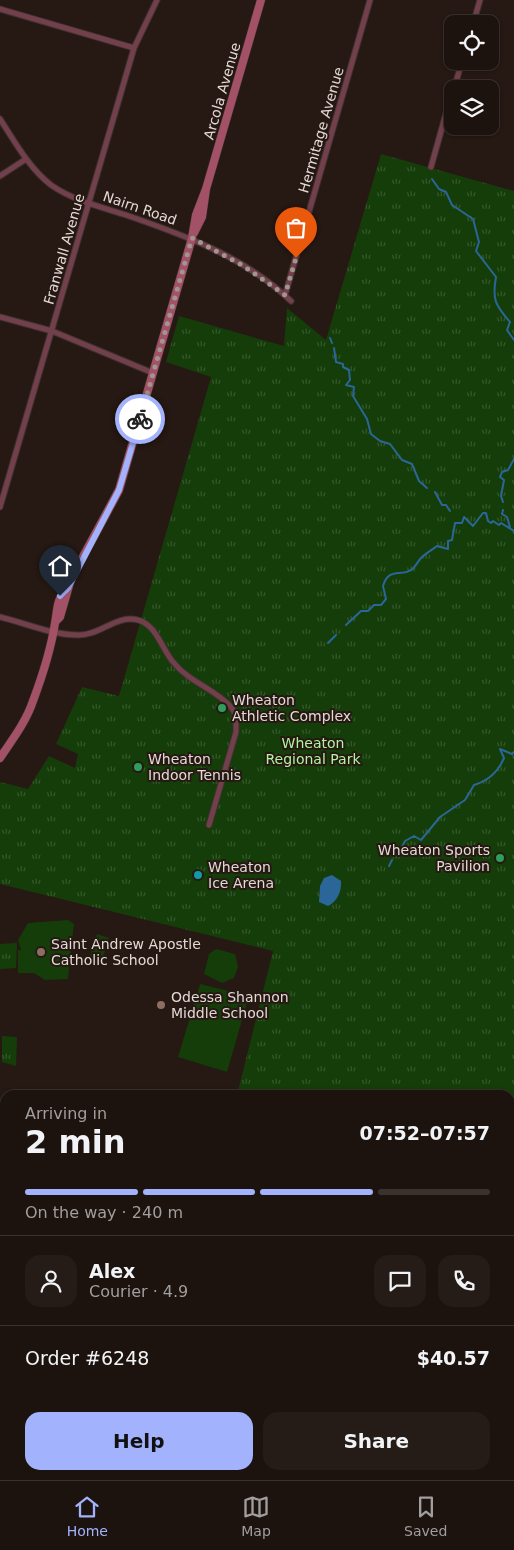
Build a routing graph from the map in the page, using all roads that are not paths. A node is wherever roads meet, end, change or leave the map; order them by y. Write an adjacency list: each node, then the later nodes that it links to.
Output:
1 (157, 0): 7 (street, Franwall Avenue)
2 (261, 0): 14 (street, Arcola Avenue)
3 (370, 0): 15 (street, Hermitage Avenue)
4 (480, 0): 6 (street)
5 (0, 9): 7 (street)
6 (476, 15)
7 (134, 48): 13 (street, Franwall Avenue)
8 (0, 119): 10 (street, Nairn Road)
9 (444, 121): 11 (street)
10 (26, 159): 12 (street); 13 (street, Nairn Road)
11 (431, 167)
12 (0, 176)
13 (89, 202): 14 (street, Nairn Road); 18 (street, Franwall Avenue)
14 (192, 236): 15 (street, Nairn Road); 19 (street, Arcola Avenue)
15 (285, 295): 16 (street, Nairn Road)
16 (291, 301)
17 (0, 317): 18 (street)
18 (52, 331): 19 (street); 20 (street, Franwall Avenue)
19 (153, 373): 22 (street, Arcola Avenue)
20 (0, 507)
21 (0, 617): 22 (street)
22 (53, 631): 23 (street, Arcola Avenue); 24 (street)
23 (0, 758)
24 (209, 826)

